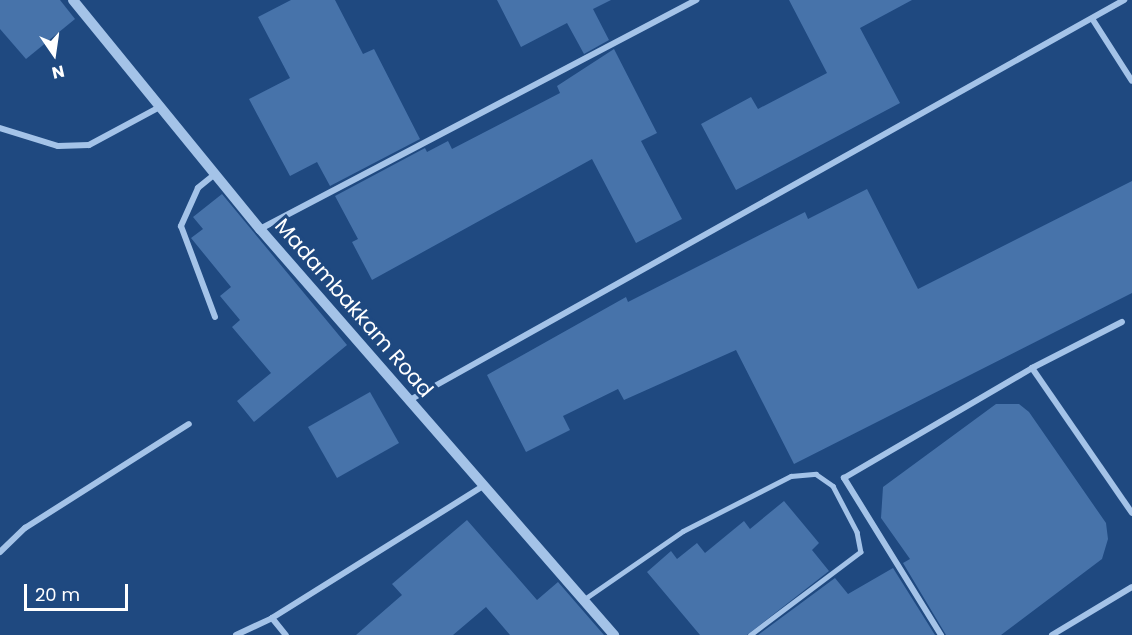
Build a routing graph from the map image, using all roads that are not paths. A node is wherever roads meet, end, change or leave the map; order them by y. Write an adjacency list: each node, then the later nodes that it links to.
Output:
1 (73, 0): 6 (street, Madambakkam Road)
2 (698, 0): 9 (street)
3 (1124, 0): 4 (street)
4 (1093, 20): 5 (street); 13 (street)
5 (1132, 81)
6 (160, 107): 7 (street); 8 (street, Madambakkam Road)
7 (0, 128)
8 (215, 174): 9 (street, Madambakkam Road); 10 (street)
9 (260, 229): 13 (street, Madambakkam Road)
10 (215, 317)
11 (1122, 322): 12 (street)
12 (1032, 368): 16 (street); 25 (street)
13 (408, 401): 15 (street, Madambakkam Road)
14 (189, 424): 17 (street)
15 (482, 487): 19 (street, Madambakkam Road); 20 (street)
16 (1132, 513)
17 (0, 552)
18 (1132, 587): 26 (street)
19 (583, 600): 23 (street, Madambakkam Road); 24 (lane)
20 (272, 618): 21 (street); 22 (street)
21 (236, 635)
22 (286, 635)
23 (614, 635)
24 (751, 635)
25 (941, 635)
26 (1052, 635)

